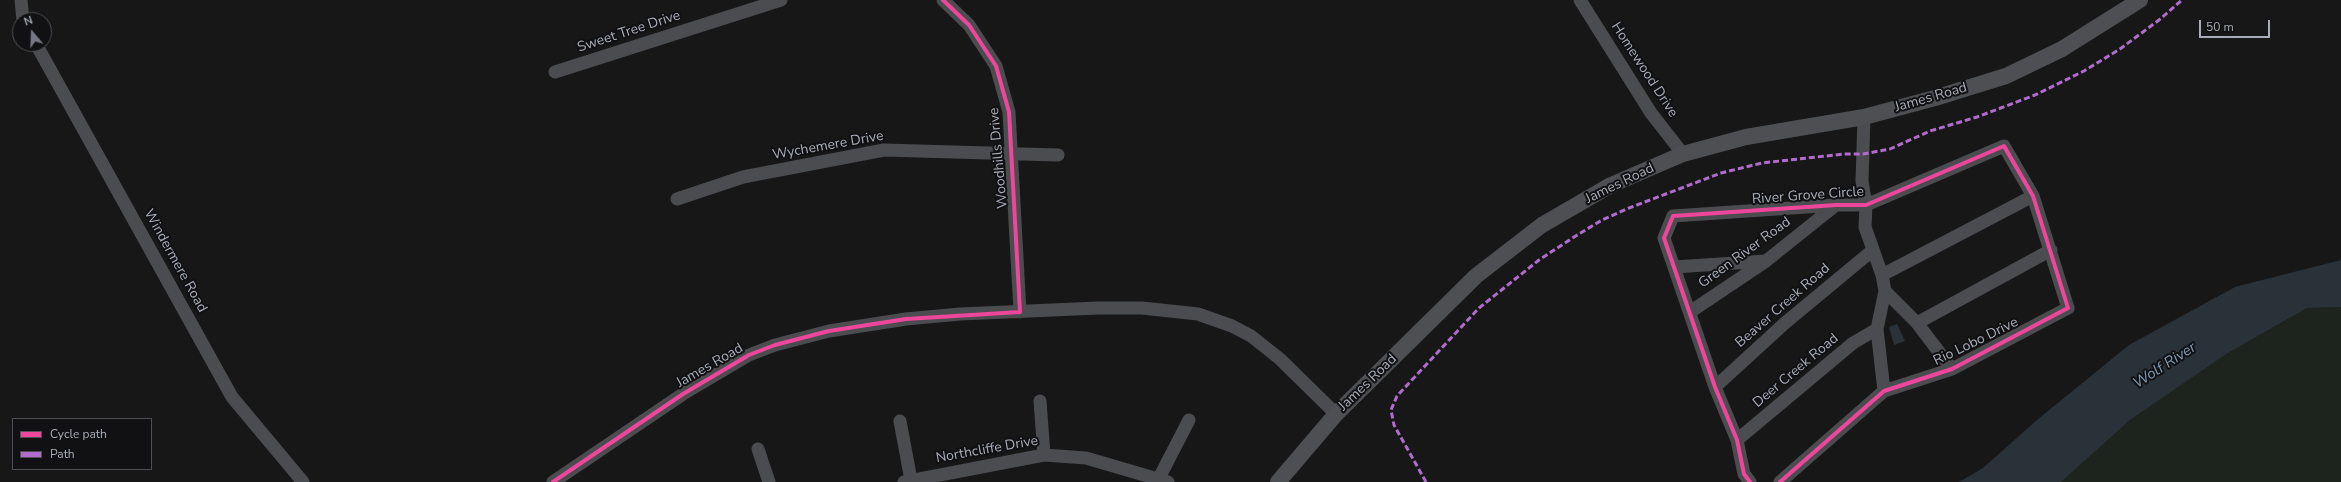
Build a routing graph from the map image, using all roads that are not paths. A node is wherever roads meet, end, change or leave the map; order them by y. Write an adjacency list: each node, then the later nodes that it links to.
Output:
1 (21, 0): 6 (street)
2 (781, 0): 8 (street, Sweet Tree Drive)
3 (943, 0): 11 (street, Woodhills Drive)
4 (1580, 0): 10 (street, Homewood Drive)
5 (2140, 0): 9 (main road, James Road)
6 (23, 12)
7 (40, 52): 40 (street, Windermere Road)
8 (555, 72)
9 (1864, 117): 10 (main road, James Road); 16 (street)
10 (1683, 154): 31 (main road, James Road)
11 (1012, 155): 12 (street, Wychemere Drive); 14 (street, Wychemere Drive); 23 (street, Woodhills Drive)
12 (1058, 155)
13 (2033, 196): 16 (street, River Grove Circle); 18 (street); 21 (street)
14 (676, 198)
15 (1836, 205): 16 (street, River Grove Circle); 19 (street, Green River Road); 20 (street, River Grove Circle)
16 (1866, 205): 17 (street)
17 (1873, 250): 21 (street); 28 (street, Beaver Creek Road)
18 (2051, 250): 25 (street); 27 (street, Rio Lobo Drive)
19 (1766, 261): 20 (street); 24 (street, Green River Road)
20 (1674, 267): 24 (street)
21 (1882, 275): 22 (street)
22 (1885, 290): 25 (street); 26 (street)
23 (1020, 312): 31 (street, James Road); 41 (street, James Road)
24 (1690, 312): 28 (street)
25 (1917, 324): 27 (street)
26 (1877, 329): 29 (street); 34 (street, Deer Creek Road)
27 (1952, 369): 29 (street, Rio Lobo Drive)
28 (1715, 387): 34 (street)
29 (1884, 391): 45 (street, Rio Lobo Drive)
30 (1040, 401): 36 (street)
31 (1336, 414): 43 (main road)
32 (1189, 420): 39 (street)
33 (900, 421): 38 (street)
34 (1737, 440): 44 (street)
35 (758, 449): 42 (street)
36 (1044, 455): 37 (street, Northcliffe Drive); 39 (street, Northcliffe Drive)
37 (964, 476): 38 (street, Northcliffe Drive)
38 (908, 481)
39 (1162, 481)
40 (303, 482)
41 (554, 482)
42 (769, 482)
43 (1278, 482)
44 (1750, 482)
45 (1780, 482)

